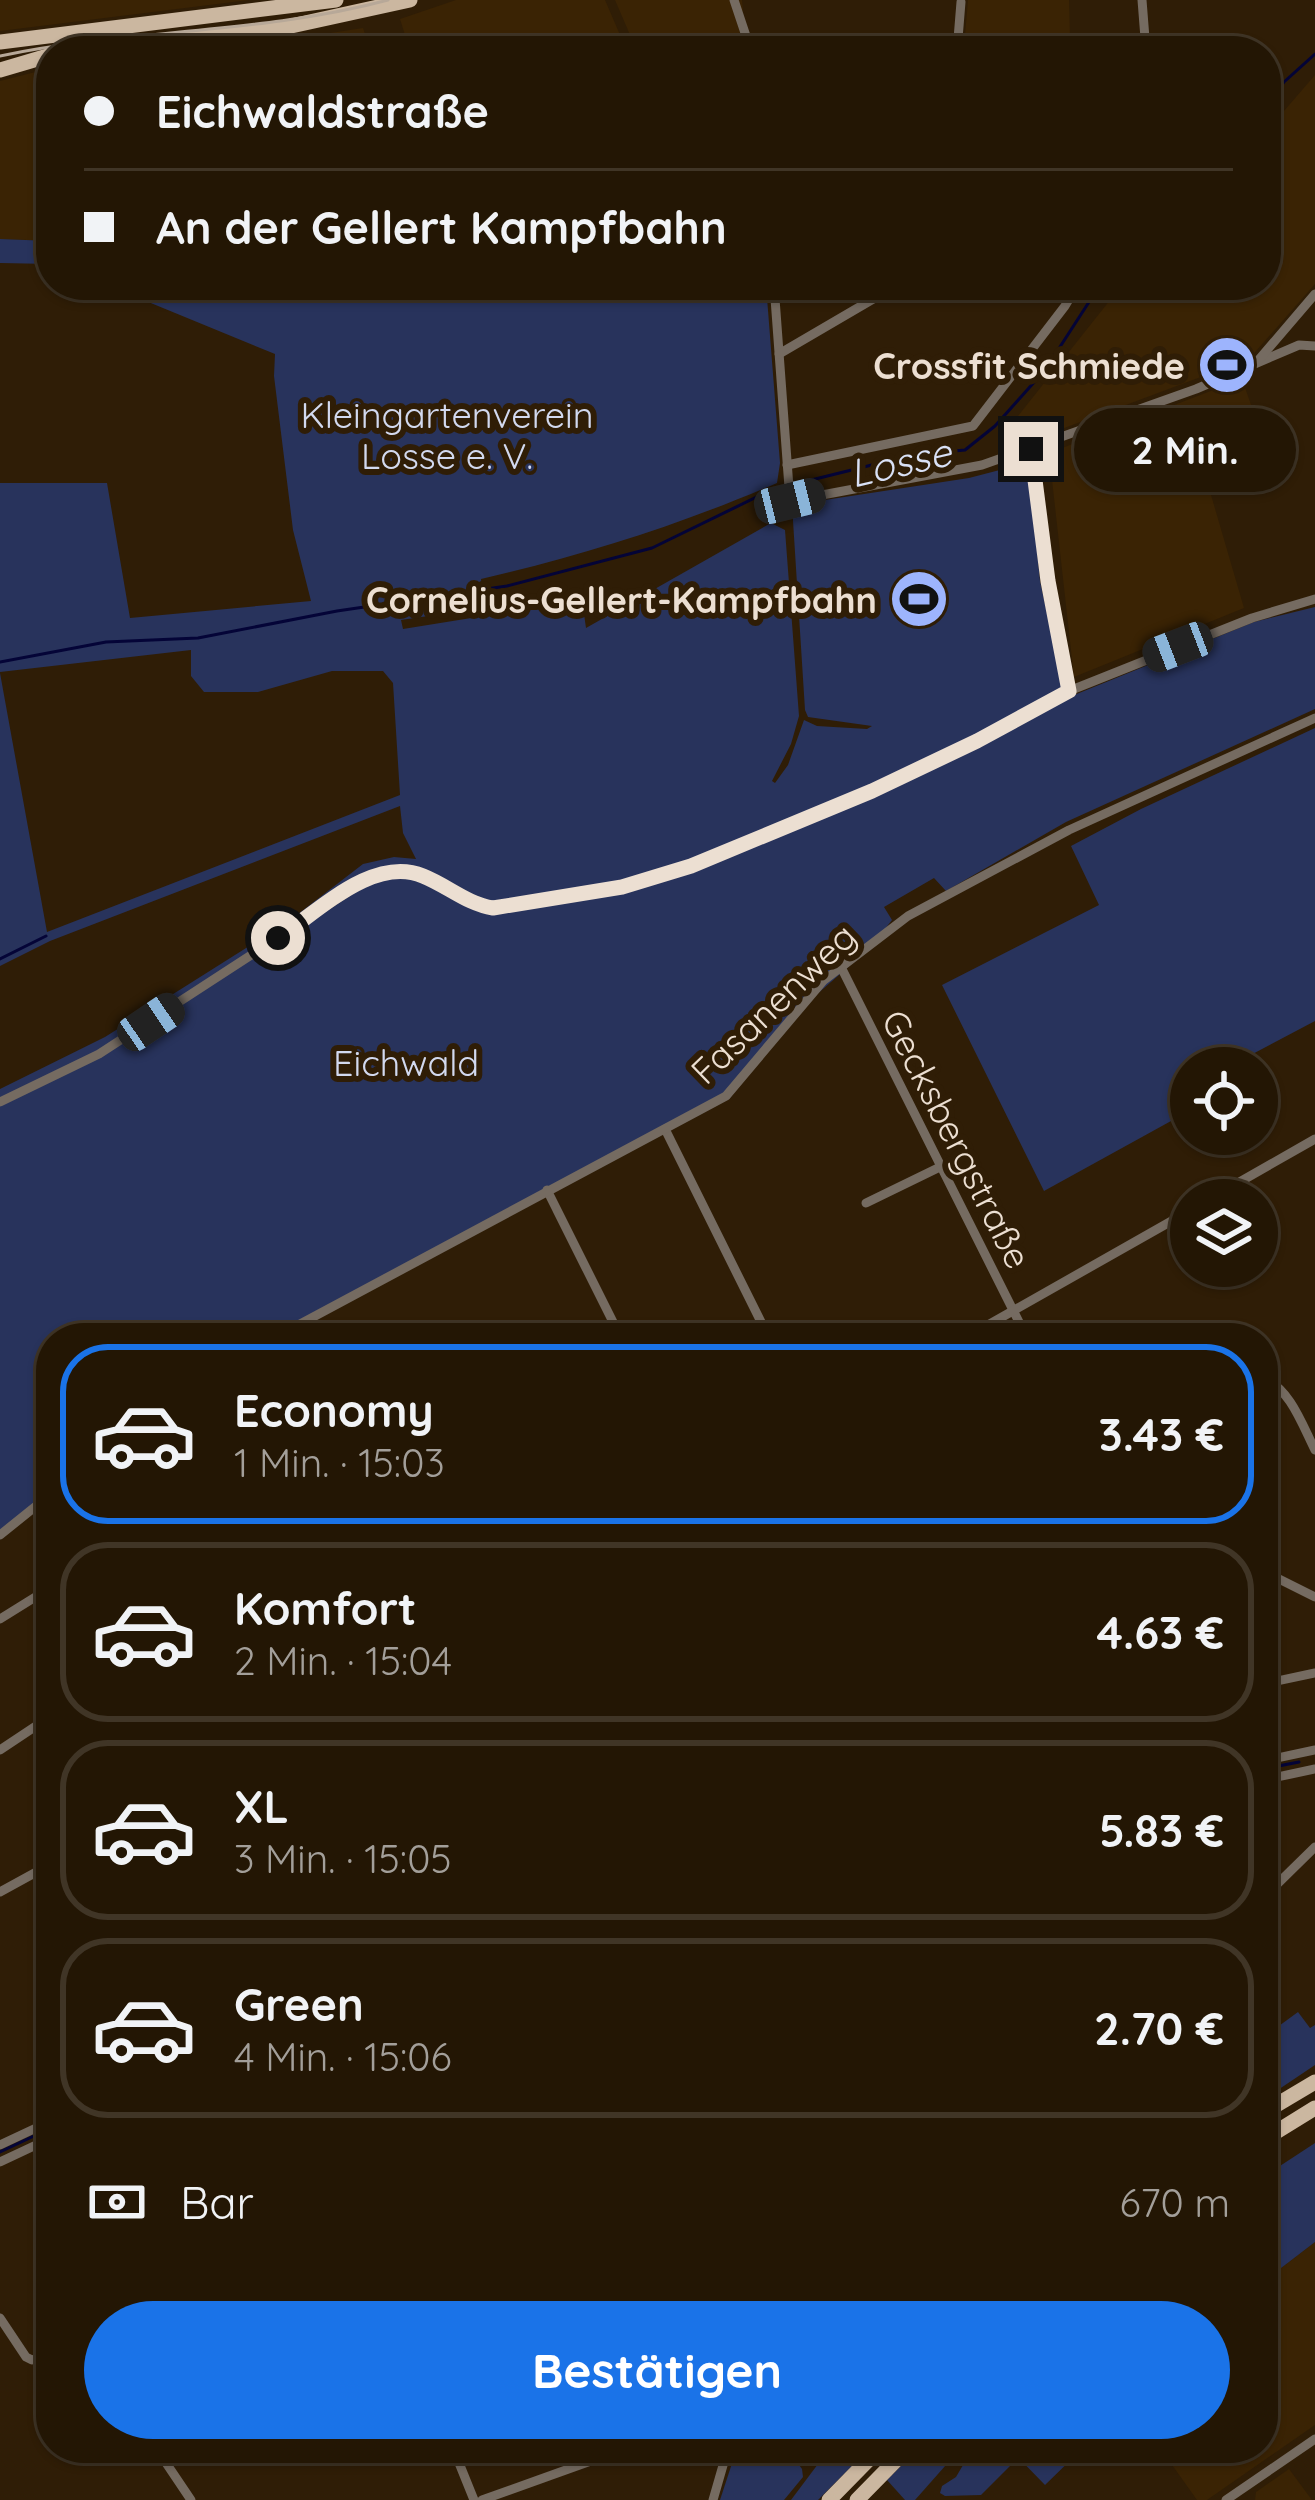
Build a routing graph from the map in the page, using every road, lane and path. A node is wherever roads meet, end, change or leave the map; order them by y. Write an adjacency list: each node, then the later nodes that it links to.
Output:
1 (336, 0): 6 (main road)
2 (410, 0): 7 (main road)
3 (734, 0): 8 (street)
4 (1142, 0): 10 (street)
5 (961, 2): 9 (street)
6 (48, 36)
7 (214, 36)
8 (746, 36)
9 (958, 36)
10 (1145, 36)
11 (36, 38): 12 (main road)
12 (0, 42)
13 (36, 59): 14 (main road)
14 (0, 70)
15 (1315, 294): 21 (street)
16 (775, 300): 20 (street)
17 (873, 300): 20 (street)
18 (1069, 300): 23 (street)
19 (1315, 346): 21 (street)
20 (779, 354): 23 (street)
21 (1251, 368): 22 (street)
22 (1031, 449): 23 (street); 25 (street)
23 (787, 468)
24 (1315, 599): 25 (street)
25 (1069, 691): 28 (street)
26 (1315, 718): 27 (street, Fasanenweg)
27 (840, 964): 29 (street, Fasanenweg); 31 (street, Gecksbergstraße)
28 (0, 1102)
29 (665, 1129): 33 (street, Fasanenweg); 39 (street)
30 (1315, 1139): 32 (street)
31 (940, 1167): 34 (street); 36 (street, Gecksbergstraße)
32 (1245, 1179)
33 (547, 1190): 37 (street, Fasanenweg); 38 (street)
34 (866, 1203)
35 (1170, 1222): 36 (street)
36 (1012, 1311): 40 (street); 41 (street, Gecksbergstraße)
37 (302, 1323)
38 (614, 1323)
39 (762, 1323)
40 (991, 1323)
41 (1019, 1323)
42 (1278, 1386): 43 (street)
43 (1315, 1450)
44 (36, 1506): 45 (street)
45 (0, 1535)
46 (1278, 1578): 47 (street)
47 (1315, 1597)
48 (36, 1601): 49 (street)
49 (0, 1619)
50 (1315, 1673): 51 (street)
51 (1278, 1681)
52 (36, 1726): 53 (street)
53 (0, 1750)
54 (1315, 1750): 55 (street)
55 (1278, 1758)
56 (1315, 1769): 57 (street)
57 (1278, 1777)
58 (1315, 1847): 59 (street)
59 (1303, 1861): 60 (street); 62 (street)
60 (1315, 1866)
61 (36, 1872): 63 (street)
62 (1278, 1884)
63 (0, 1892)
64 (1315, 2082): 65 (main road)
65 (1278, 2104)
66 (1315, 2108): 68 (main road)
67 (36, 2128): 69 (street)
68 (1278, 2131)
69 (0, 2144)
70 (36, 2145): 71 (street)
71 (0, 2162)
72 (0, 2318): 73 (street)
73 (11, 2337): 74 (street); 75 (street)
74 (0, 2348)
75 (36, 2359)
76 (1315, 2439): 83 (street)
77 (166, 2463): 84 (street)
78 (460, 2463): 85 (street)
79 (581, 2463): 85 (street)
80 (724, 2463): 86 (street)
81 (865, 2463): 87 (main road)
82 (893, 2463): 88 (main road)
83 (1234, 2498)
84 (191, 2500)
85 (478, 2500)
86 (713, 2500)
87 (829, 2500)
88 (857, 2500)

